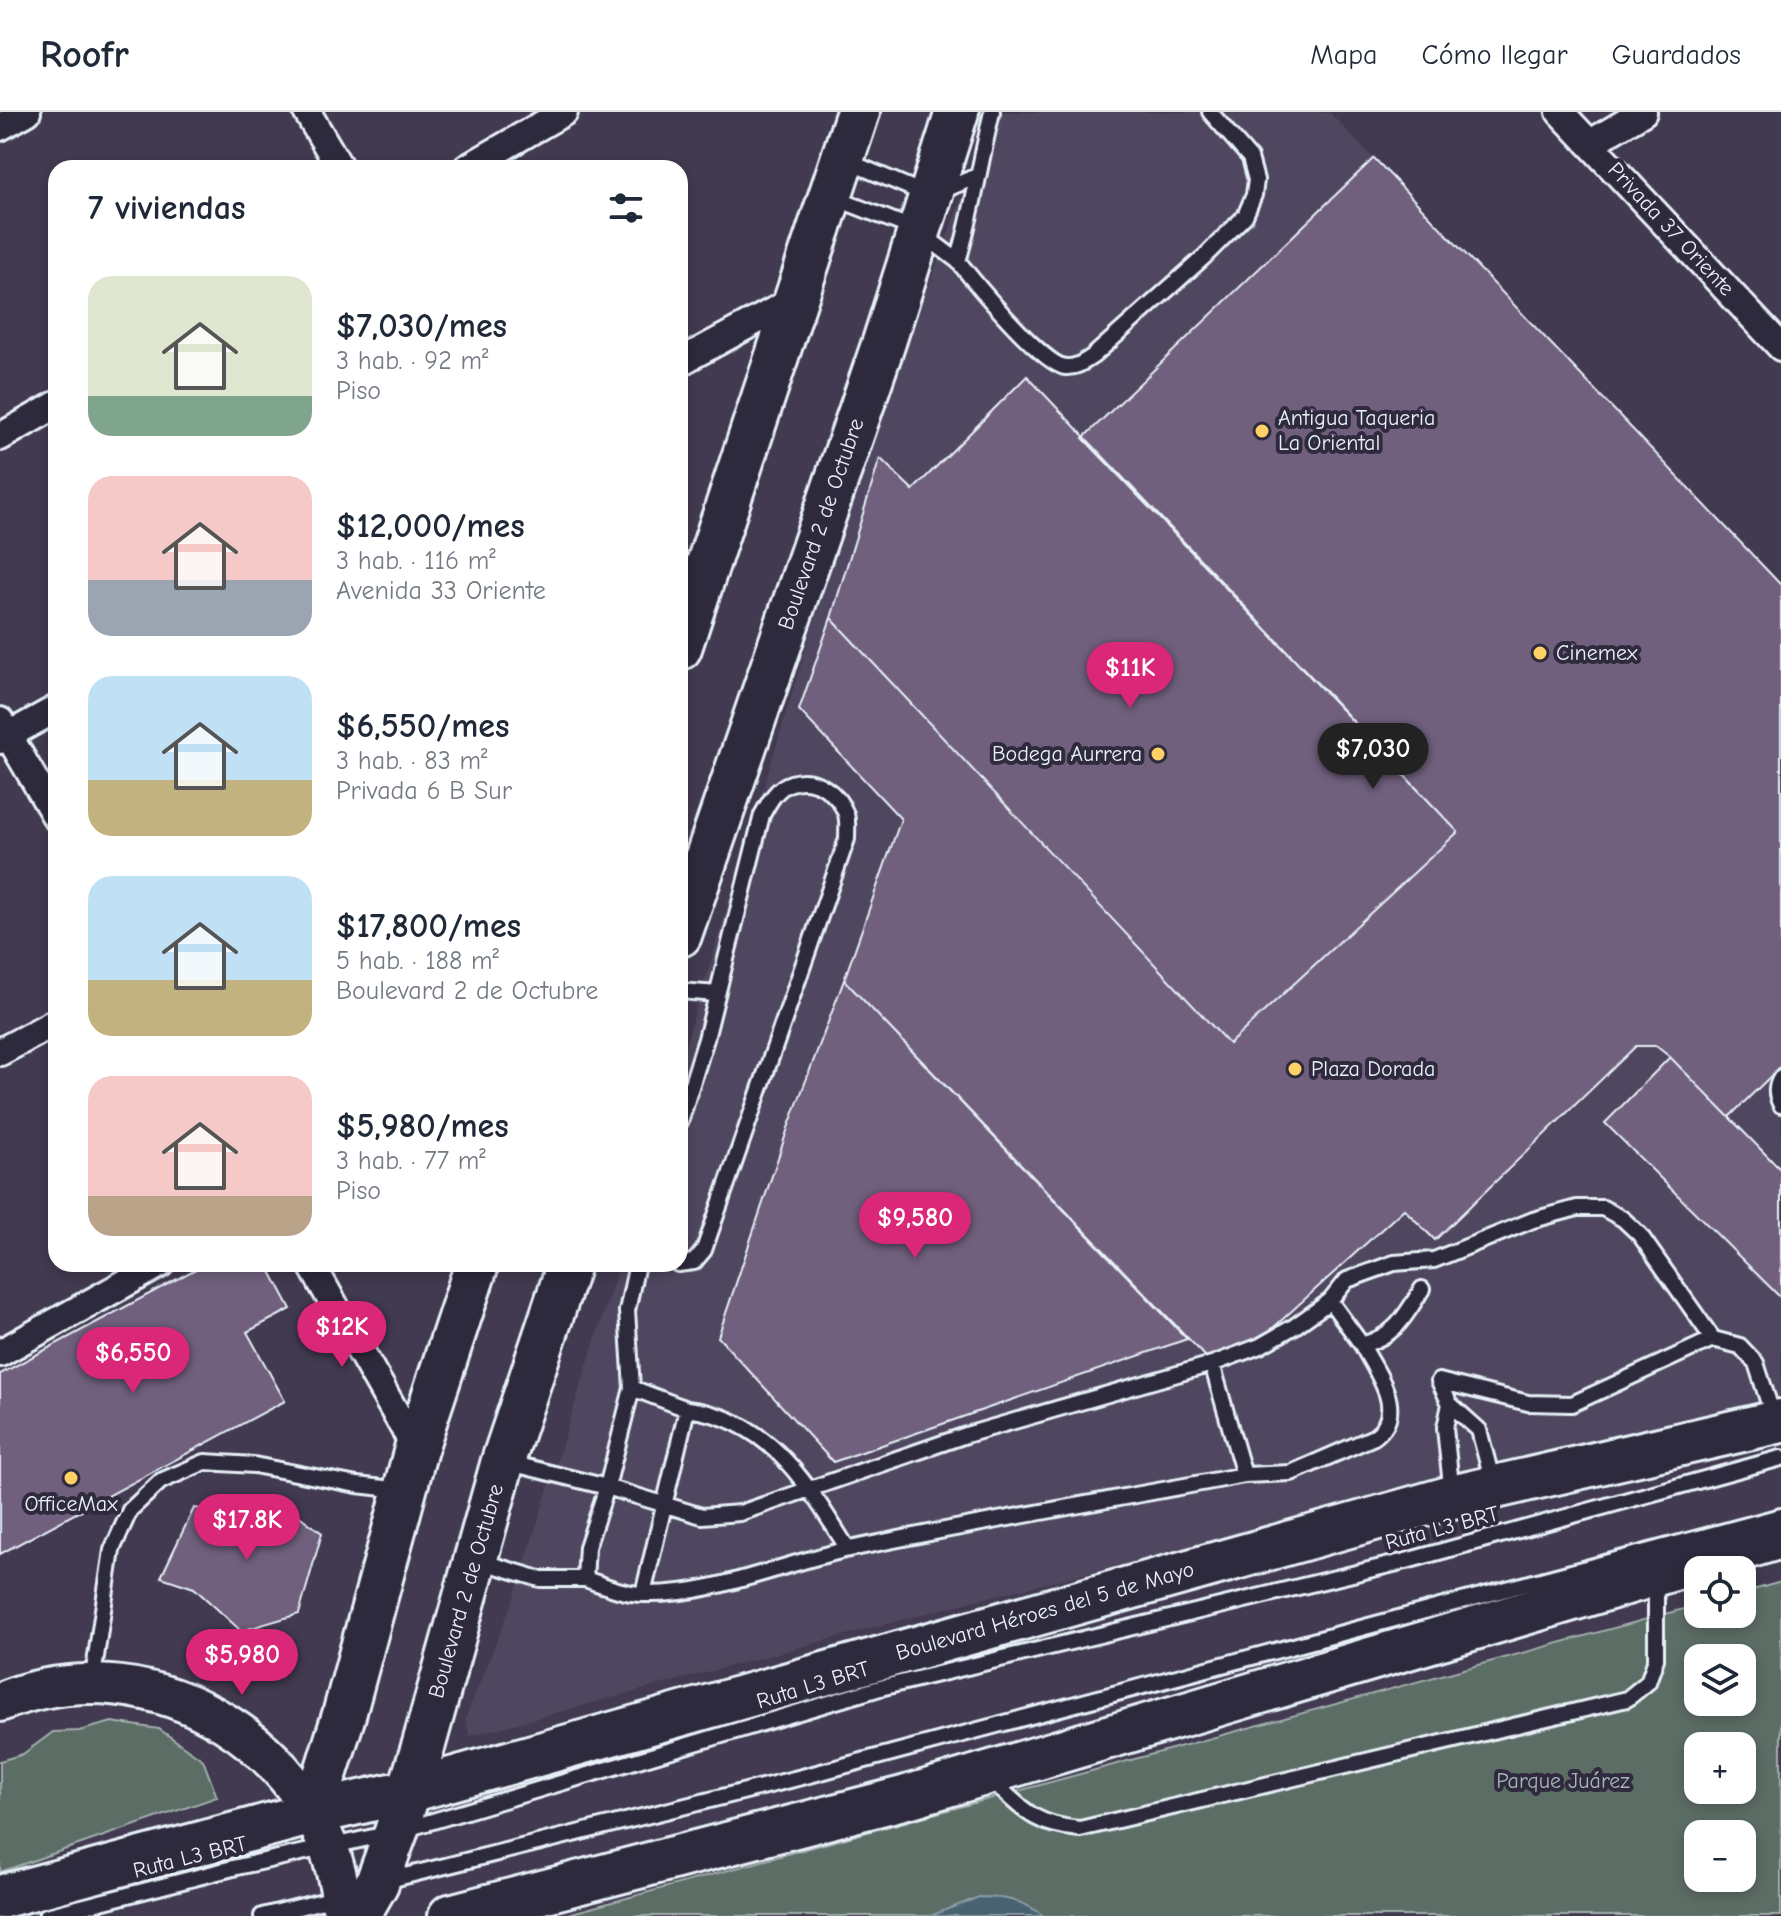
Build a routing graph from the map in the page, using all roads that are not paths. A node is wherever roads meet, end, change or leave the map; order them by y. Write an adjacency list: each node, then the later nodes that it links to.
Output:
1 (27, 112): 10 (street)
2 (307, 112): 12 (street)
3 (564, 112): 13 (street)
4 (858, 112): 15 (main road)
5 (957, 112): 16 (main road, Boulevard 2 de Octubre)
6 (992, 112): 14 (lane)
7 (1210, 112): 17 (lane)
8 (1560, 112): 11 (street, Privada 37 Oriente)
9 (1643, 112): 11 (street)
10 (0, 127)
11 (1591, 143): 19 (street, Privada 37 Oriente)
12 (335, 160)
13 (481, 160)
14 (977, 176): 16 (lane); 17 (lane)
15 (836, 178): 16 (lane); 16 (lane); 18 (main road)
16 (924, 213): 17 (lane); 27 (main road, Boulevard 2 de Octubre)
17 (958, 261)
18 (796, 299): 20 (street); 23 (main road)
19 (1779, 342)
20 (688, 358)
21 (48, 410): 22 (street)
22 (0, 437)
23 (688, 624)
24 (48, 712): 25 (street)
25 (3, 732): 26 (street)
26 (48, 804)
27 (688, 912)
28 (688, 992): 29 (lane)
29 (717, 994): 33 (lane); 35 (lane)
30 (48, 1026): 31 (street)
31 (0, 1052)
32 (1781, 1078): 34 (lane)
33 (688, 1094)
34 (1781, 1105)
35 (688, 1263)
36 (146, 1272): 45 (street)
37 (316, 1272): 51 (street)
38 (474, 1272): 51 (main road)
39 (566, 1272): 52 (main road, Boulevard 2 de Octubre)
40 (635, 1272): 47 (lane)
41 (1422, 1289): 44 (lane)
42 (1330, 1301): 43 (lane); 44 (lane); 46 (lane)
43 (1713, 1339): 48 (lane); 50 (lane)
44 (1362, 1345): 53 (lane)
45 (0, 1353)
46 (1212, 1364): 53 (lane); 56 (lane)
47 (632, 1388): 49 (lane); 54 (lane)
48 (1450, 1404): 55 (lane); 58 (lane)
49 (687, 1409): 56 (lane); 59 (lane)
50 (1779, 1434): 55 (main road, Boulevard Héroes del 5 de Mayo); 72 (lane, Ruta L3 BRT)
51 (416, 1449): 57 (main road)
52 (503, 1461): 54 (lane); 63 (main road, Boulevard 2 de Octubre)
53 (1244, 1475): 62 (lane)
54 (607, 1487): 59 (lane); 65 (lane)
55 (1494, 1487): 58 (main road, Boulevard Héroes del 5 de Mayo)
56 (809, 1488): 59 (lane); 62 (lane)
57 (405, 1490): 67 (lane); 71 (main road)
58 (1452, 1497): 70 (main road, Boulevard Héroes del 5 de Mayo)
59 (663, 1505): 66 (lane)
60 (1781, 1516): 74 (lane)
61 (1781, 1537): 64 (main road)
62 (848, 1549): 66 (lane)
63 (475, 1560): 65 (lane); 70 (main road, Boulevard 2 de Octubre)
64 (1656, 1574): 69 (main road); 69 (lane)
65 (585, 1579): 66 (lane)
66 (643, 1594)
67 (92, 1684): 68 (main road); 71 (main road)
68 (5, 1692)
69 (985, 1774): 77 (main road)
70 (409, 1791): 71 (main road, Boulevard Héroes del 5 de Mayo); 72 (main road, Boulevard 2 de Octubre)
71 (321, 1830): 72 (lane, Ruta L3 BRT); 73 (main road, Boulevard Héroes del 5 de Mayo); 74 (main road); 75 (lane, Ruta L3 BRT)
72 (396, 1832): 74 (main road, Boulevard 2 de Octubre)
73 (0, 1897)
74 (355, 1903): 76 (lane)
75 (46, 1916)
76 (262, 1916)
77 (450, 1916)

